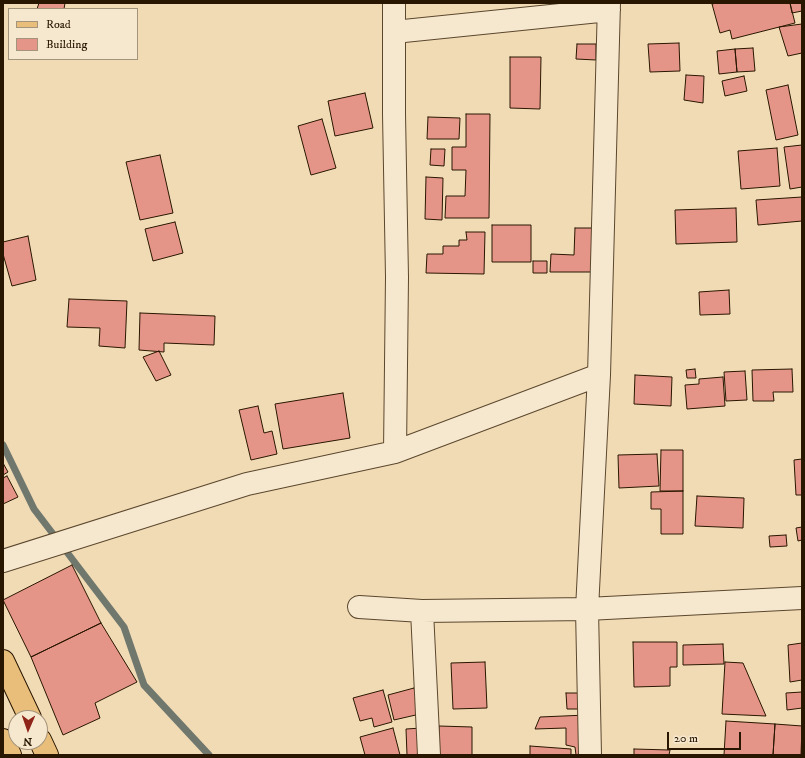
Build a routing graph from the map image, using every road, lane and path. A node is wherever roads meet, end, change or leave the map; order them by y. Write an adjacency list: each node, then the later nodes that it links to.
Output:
1 (394, 3): 3 (street)
2 (609, 7): 3 (street); 4 (street)
3 (394, 32): 5 (street)
4 (599, 375): 5 (street); 9 (street)
5 (395, 452): 6 (street)
6 (3, 561)
7 (802, 598): 9 (street)
8 (359, 607): 10 (street)
9 (587, 609): 10 (street); 16 (street)
10 (422, 611): 15 (street)
11 (3, 661): 12 (main road)
12 (26, 710)
13 (3, 740): 14 (main road)
14 (10, 755)
15 (428, 755)
16 (590, 755)

